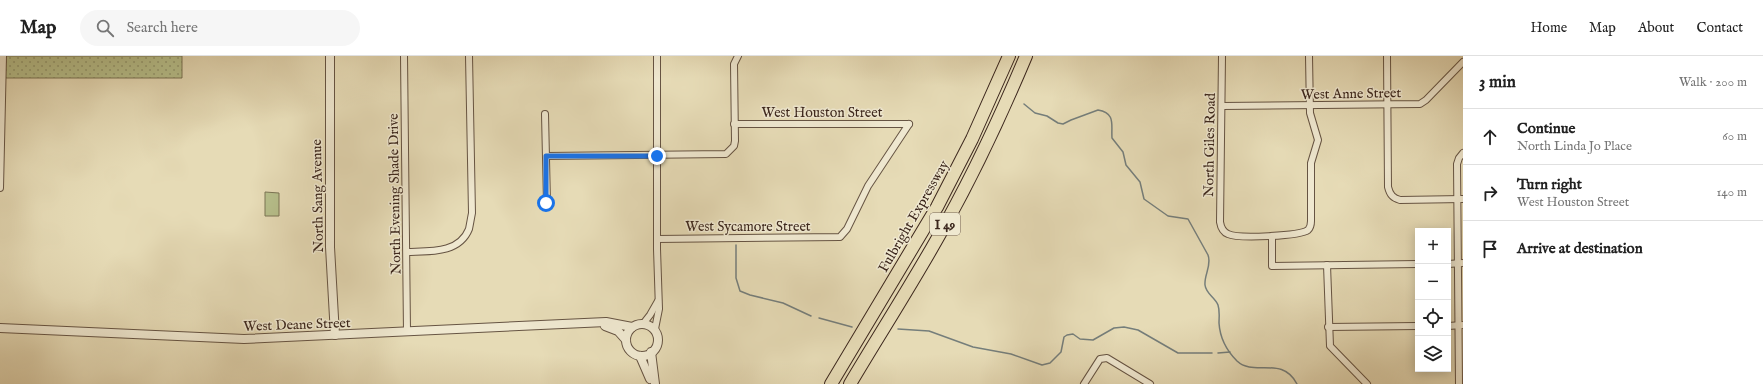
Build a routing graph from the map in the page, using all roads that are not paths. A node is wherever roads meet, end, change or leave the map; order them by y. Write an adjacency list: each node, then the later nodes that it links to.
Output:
1 (3, 56): 21 (street)
2 (330, 56): 42 (street, North Sang Avenue)
3 (404, 56): 27 (street, North Evening Shade Drive)
4 (469, 56): 27 (street)
5 (656, 56): 20 (street)
6 (738, 56): 17 (street)
7 (1009, 56): 46 (highway, Fulbright Expressway / I 49)
8 (1026, 56): 48 (highway, I 49)
9 (1222, 56): 15 (street, North Giles Road)
10 (1308, 56): 14 (street)
11 (1387, 56): 13 (street)
12 (1463, 62): 13 (street, West Anne Street)
13 (1388, 104): 14 (street, West Anne Street); 22 (street)
14 (1309, 105): 15 (street, West Anne Street); 24 (street)
15 (1222, 106): 24 (street, North Giles Road)
16 (545, 114): 19 (street)
17 (734, 124): 20 (street); 25 (street, West Houston Street)
18 (1463, 153): 22 (street)
19 (546, 156): 20 (street); 23 (street)
20 (657, 156): 26 (street)
21 (0, 188)
22 (1460, 199): 28 (street)
23 (546, 203)
24 (1272, 236): 30 (street)
25 (840, 238): 26 (street, West Sycamore Street)
26 (657, 239): 31 (street)
27 (407, 252): 41 (street, North Evening Shade Drive)
28 (1460, 263): 34 (street)
29 (1415, 264): 30 (street)
30 (1327, 265): 38 (street)
31 (658, 301): 33 (street); 40 (street)
32 (595, 323): 35 (street, West Deane Street); 41 (street, West Deane Street); 43 (street, West Deane Street)
33 (643, 324): 35 (street); 40 (street)
34 (1461, 325): 37 (street); 52 (street)
35 (632, 326): 43 (street)
36 (1415, 326): 38 (street)
37 (1451, 326)
38 (1328, 327): 51 (street)
39 (0, 328): 42 (street, West Deane Street)
40 (655, 330): 44 (street)
41 (407, 332): 42 (street, West Deane Street)
42 (336, 335)
43 (626, 340): 45 (street)
44 (651, 352): 45 (street); 47 (street)
45 (640, 356): 47 (street)
46 (831, 383)
47 (654, 384)
48 (850, 384)
49 (1084, 384): 50 (street)
50 (1150, 384)
51 (1367, 384)
52 (1459, 384)

